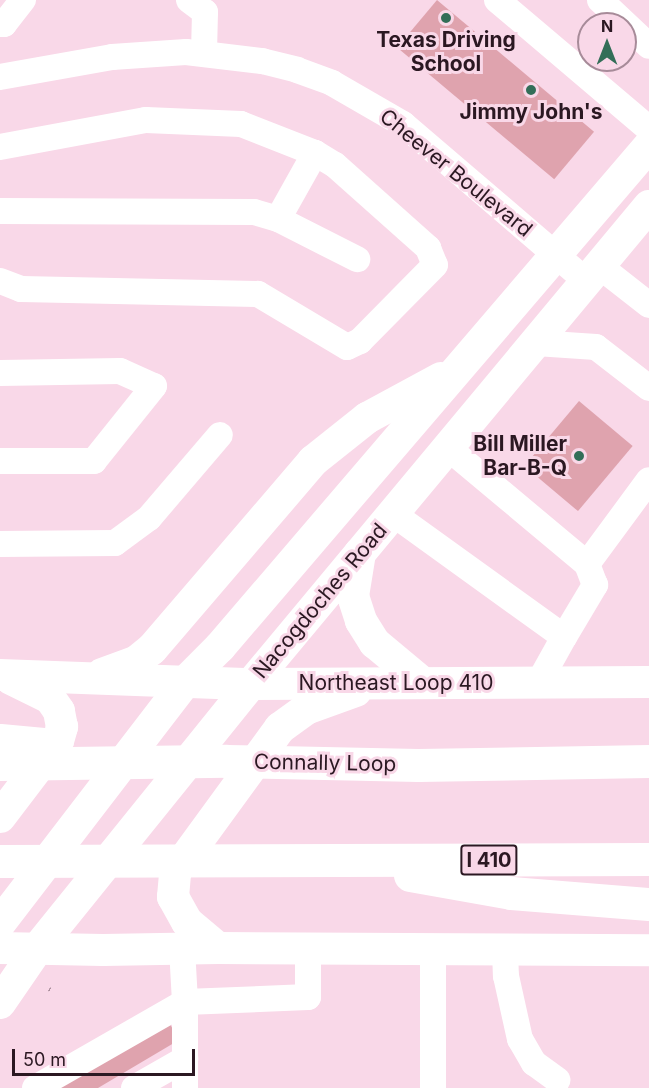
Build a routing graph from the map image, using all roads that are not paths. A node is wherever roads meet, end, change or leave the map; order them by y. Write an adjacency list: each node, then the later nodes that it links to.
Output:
1 (22, 0): 5 (street)
2 (189, 0): 7 (street)
3 (497, 0): 9 (street)
4 (600, 0): 6 (street)
5 (0, 24)
6 (649, 46)
7 (204, 53): 8 (street, Cheever Boulevard); 16 (street, Cheever Boulevard)
8 (0, 77)
9 (649, 129)
10 (0, 147): 12 (street)
11 (649, 147): 16 (main road)
12 (315, 153): 15 (street); 19 (street)
13 (649, 206): 18 (main road, Nacogdoches Road)
14 (0, 211): 15 (street)
15 (278, 219): 17 (street)
16 (554, 255): 18 (street, Cheever Boulevard); 22 (main road)
17 (357, 259)
18 (592, 272): 20 (street, Cheever Boulevard); 21 (main road, Nacogdoches Road)
19 (0, 281)
20 (649, 305)
21 (536, 343): 24 (street); 26 (main road, Nacogdoches Road)
22 (457, 369): 35 (main road); 38 (main road)
23 (0, 373): 27 (street)
24 (649, 388)
25 (220, 435): 30 (street)
26 (447, 447): 29 (main road, Nacogdoches Road); 32 (street)
27 (0, 461)
28 (649, 480): 32 (street)
29 (392, 513): 31 (main road, Nacogdoches Road); 33 (street)
30 (0, 544)
31 (360, 552): 39 (main road); 40 (main road, Nacogdoches Road)
32 (588, 564): 33 (street)
33 (564, 636): 36 (street)
34 (0, 675): 35 (main road, Northeast Loop 410); 46 (main road)
35 (93, 677): 38 (main road, Northeast Loop 410)
36 (539, 682): 37 (main road, Northeast Loop 410); 39 (main road, Northeast Loop 410)
37 (649, 682)
38 (184, 683): 40 (main road, Northeast Loop 410); 51 (main road)
39 (423, 683): 41 (main road, Northeast Loop 410)
40 (251, 684): 41 (main road, Northeast Loop 410); 56 (main road, Nacogdoches Road)
41 (376, 684): 54 (main road)
42 (0, 740): 43 (highway)
43 (226, 761): 44 (highway, Connally Loop); 45 (highway, Connally Loop)
44 (649, 761)
45 (0, 764)
46 (0, 817)
47 (649, 859): 48 (highway, I 410)
48 (329, 860): 49 (highway, I 410); 50 (highway)
49 (0, 861)
50 (649, 904)
51 (0, 923)
52 (0, 948): 56 (main road)
53 (182, 948): 54 (main road); 56 (main road); 60 (street)
54 (218, 948): 55 (main road)
55 (308, 948): 57 (main road); 60 (street)
56 (37, 949): 61 (main road, Nacogdoches Road)
57 (432, 949): 58 (main road); 67 (street)
58 (505, 950): 59 (main road); 63 (street)
59 (649, 950)
60 (185, 1002): 62 (street); 64 (street)
61 (0, 1003)
62 (185, 1059): 65 (street); 66 (street)
63 (557, 1080)
64 (35, 1088)
65 (134, 1088)
66 (185, 1088)
67 (432, 1088)

